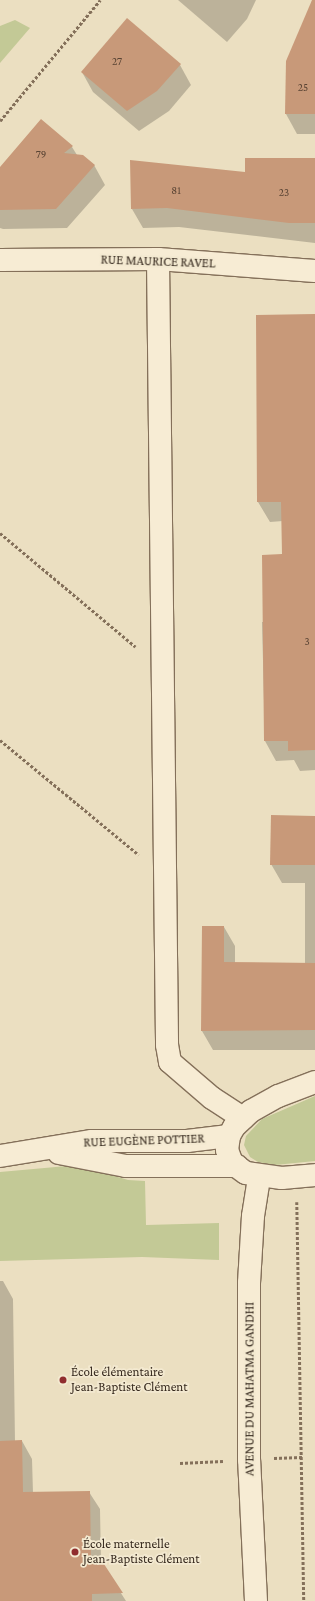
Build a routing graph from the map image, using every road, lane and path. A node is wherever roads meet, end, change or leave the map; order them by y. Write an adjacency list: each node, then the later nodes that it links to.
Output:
1 (100, 0): 2 (path)
2 (0, 121)
3 (158, 259): 4 (street, RUE MAURICE RAVEL); 5 (street, RUE MAURICE RAVEL); 7 (street)
4 (0, 260)
5 (315, 271)
6 (0, 533): 7 (path)
7 (163, 667): 9 (street)
8 (0, 740): 9 (path)
9 (165, 870): 11 (street)
10 (315, 1082): 11 (street)
11 (243, 1118): 12 (street)
12 (229, 1136): 13 (street, RUE EUGÈNE POTTIER); 15 (street)
13 (36, 1150): 14 (street, RUE EUGÈNE POTTIER); 15 (street, RUE EUGÈNE POTTIER)
14 (0, 1156)
15 (237, 1166): 16 (street)
16 (259, 1176): 17 (street); 18 (street, AVENUE DU MAHATMA GANDHI)
17 (306, 1176): 19 (path)
18 (256, 1601)
19 (304, 1601)

